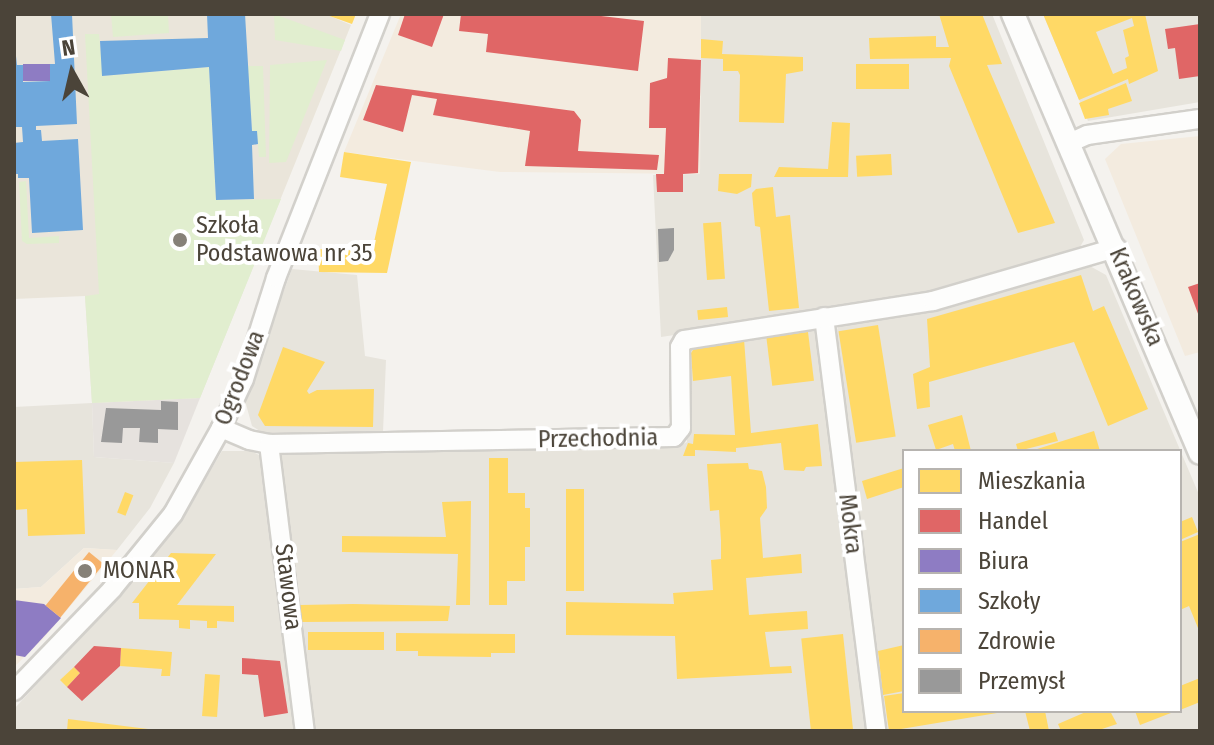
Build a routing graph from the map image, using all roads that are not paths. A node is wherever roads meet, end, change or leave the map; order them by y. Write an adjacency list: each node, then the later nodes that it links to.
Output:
1 (380, 14): 7 (street, Ogrodowa)
2 (1013, 14): 4 (street, Krakowska)
3 (1200, 119): 4 (street)
4 (1067, 144): 5 (street, Krakowska)
5 (1116, 248): 6 (street, Przechodnia); 9 (street, Krakowska)
6 (824, 317): 8 (street, Przechodnia); 12 (street, Mokra)
7 (221, 428): 8 (street, Przechodnia); 10 (street, Ogrodowa)
8 (269, 444): 11 (street, Stawowa)
9 (1200, 453)
10 (14, 691)
11 (305, 731)
12 (876, 731)

